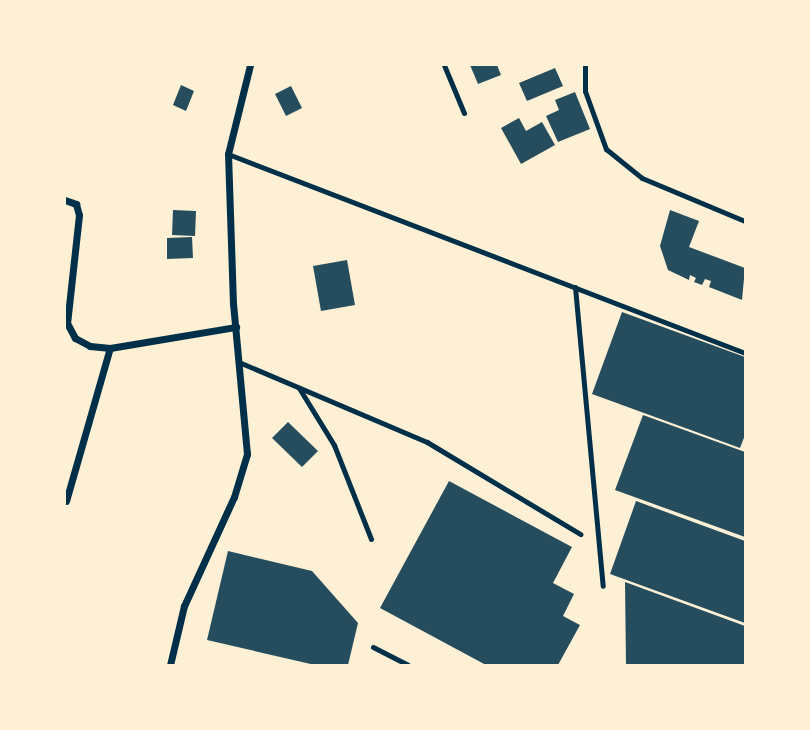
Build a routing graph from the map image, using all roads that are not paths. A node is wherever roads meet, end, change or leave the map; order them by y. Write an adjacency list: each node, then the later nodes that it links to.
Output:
1 (250, 65): 5 (street)
2 (444, 65): 4 (lane)
3 (586, 65): 7 (lane)
4 (464, 113)
5 (228, 154): 8 (lane); 9 (street)
6 (65, 200): 10 (street)
7 (745, 221)
8 (575, 287): 11 (lane); 17 (lane)
9 (236, 327): 10 (street); 12 (street)
10 (110, 348): 14 (street)
11 (745, 353)
12 (241, 363): 13 (lane); 19 (street)
13 (299, 388): 15 (lane); 16 (lane)
14 (66, 501)
15 (580, 534)
16 (372, 539)
17 (603, 586)
18 (373, 647): 20 (lane)
19 (170, 665)
20 (408, 665)

